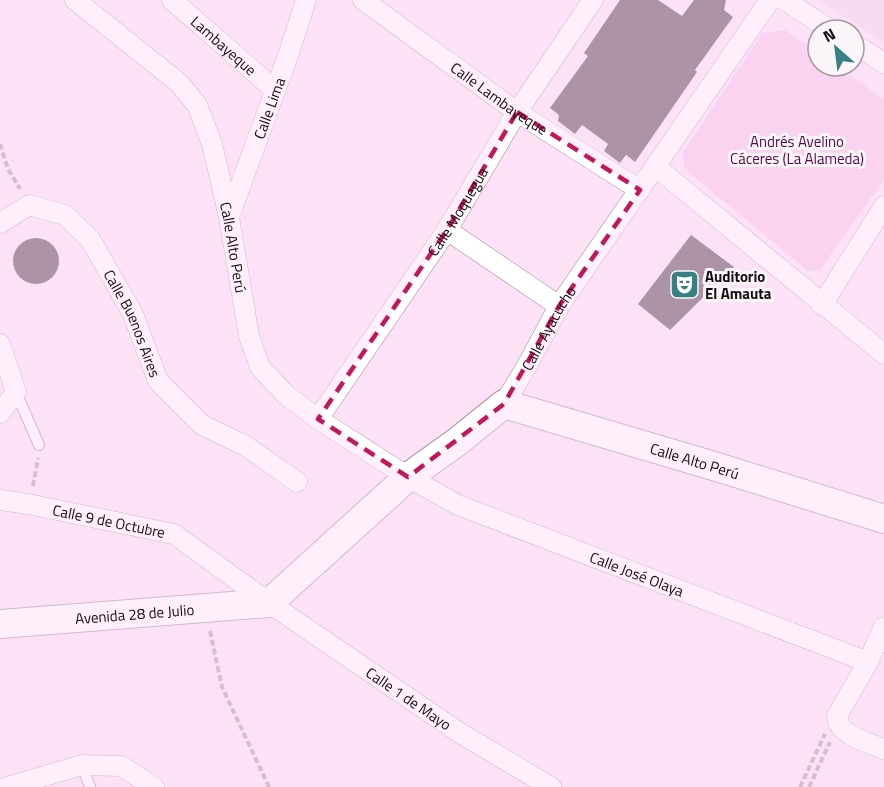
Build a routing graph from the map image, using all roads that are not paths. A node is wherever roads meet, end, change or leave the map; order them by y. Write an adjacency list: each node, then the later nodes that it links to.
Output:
1 (75, 0): 16 (street, Calle Alto Perú)
2 (171, 0): 11 (street, Lambayeque)
3 (306, 0): 11 (street, Calle Lima)
4 (363, 0): 12 (street, Calle Lambayeque)
5 (593, 0): 12 (street, Calle Moquegua)
6 (770, 0): 13 (street, Calle Ayacucho)
7 (784, 0): 8 (street)
8 (812, 18)
9 (866, 52): 10 (street)
10 (884, 63)
11 (275, 90): 16 (street, Calle Lima)
12 (517, 112): 14 (street, Calle Lambayeque); 18 (street, Calle Moquegua)
13 (656, 167): 14 (street, Calle Ayacucho); 19 (street)
14 (640, 190): 20 (street, Calle Ayacucho)
15 (884, 206): 19 (street)
16 (229, 217): 26 (street, Calle Alto Perú)
17 (0, 223): 29 (street, Calle Buenos Aires)
18 (447, 230): 20 (street); 26 (street, Calle Moquegua)
19 (822, 305): 22 (street)
20 (559, 306): 24 (street, Calle Ayacucho)
21 (0, 344): 23 (street)
22 (884, 354)
23 (16, 392): 25 (street); 27 (lane)
24 (504, 404): 28 (street, Calle Ayacucho); 31 (street, Calle Alto Perú)
25 (0, 413)
26 (318, 420): 28 (street, Calle Alto Perú)
27 (39, 445)
28 (408, 477): 32 (street, Calle Ayacucho); 35 (street, Calle José Olaya)
29 (297, 482)
30 (0, 500): 32 (street, Calle 9 de Octubre)
31 (884, 519)
32 (269, 603): 33 (street, Avenida 28 de Julio); 41 (street, Calle 1 de Mayo)
33 (0, 624)
34 (884, 627): 35 (street)
35 (868, 662): 36 (street)
36 (884, 749)
37 (82, 765): 38 (street); 39 (lane); 40 (street)
38 (7, 787)
39 (90, 787)
40 (154, 787)
41 (551, 787)

